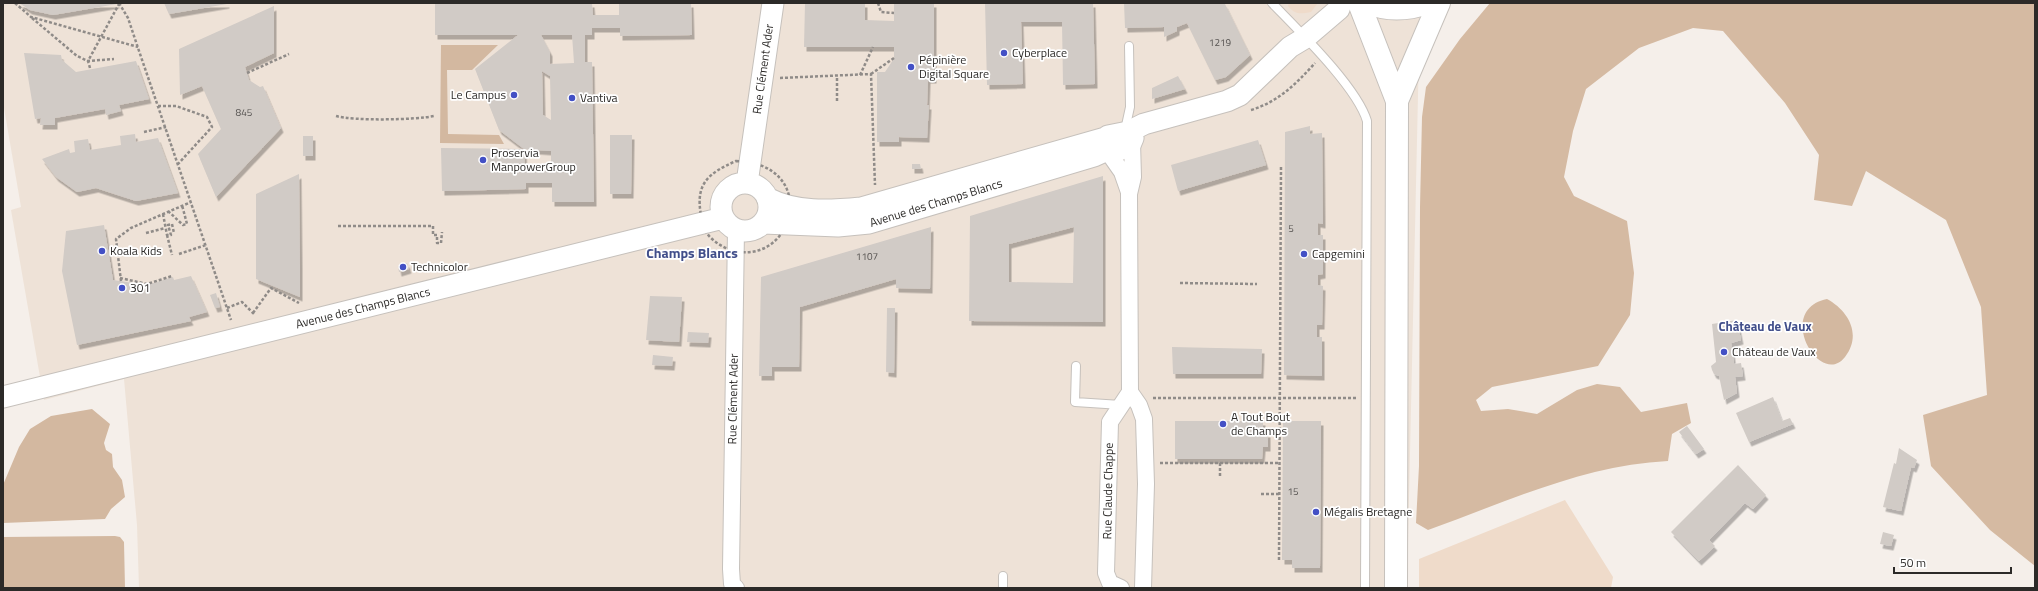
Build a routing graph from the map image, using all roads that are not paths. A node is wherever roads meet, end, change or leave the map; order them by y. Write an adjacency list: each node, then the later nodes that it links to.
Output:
1 (773, 3): 13 (street, Rue Clément Ader)
2 (1272, 3): 8 (lane)
3 (1341, 3): 8 (street)
4 (1359, 3): 10 (main road)
5 (1369, 3): 6 (main road)
6 (1427, 3)
7 (1439, 3): 10 (main road)
8 (1305, 38): 11 (street); 27 (lane)
9 (1129, 46): 11 (lane)
10 (1397, 101): 28 (main road)
11 (1128, 136): 12 (street); 14 (street)
12 (1106, 147): 14 (street); 16 (street, Avenue des Champs Blancs); 16 (street, Avenue des Champs Blancs)
13 (747, 183): 15 (street); 18 (street)
14 (1129, 194): 21 (street)
15 (767, 198): 16 (street, Avenue des Champs Blancs); 17 (street)
16 (788, 216): 17 (street, Avenue des Champs Blancs)
17 (763, 223): 18 (street)
18 (730, 224): 20 (street, Avenue des Champs Blancs); 23 (street, Rue Clément Ader)
19 (1076, 366): 21 (lane)
20 (4, 393)
21 (1128, 398): 25 (street, Rue Claude Chappe); 26 (street)
22 (1003, 576): 24 (lane)
23 (736, 588)
24 (1003, 588)
25 (1121, 588)
26 (1144, 588)
27 (1365, 588)
28 (1396, 588)

